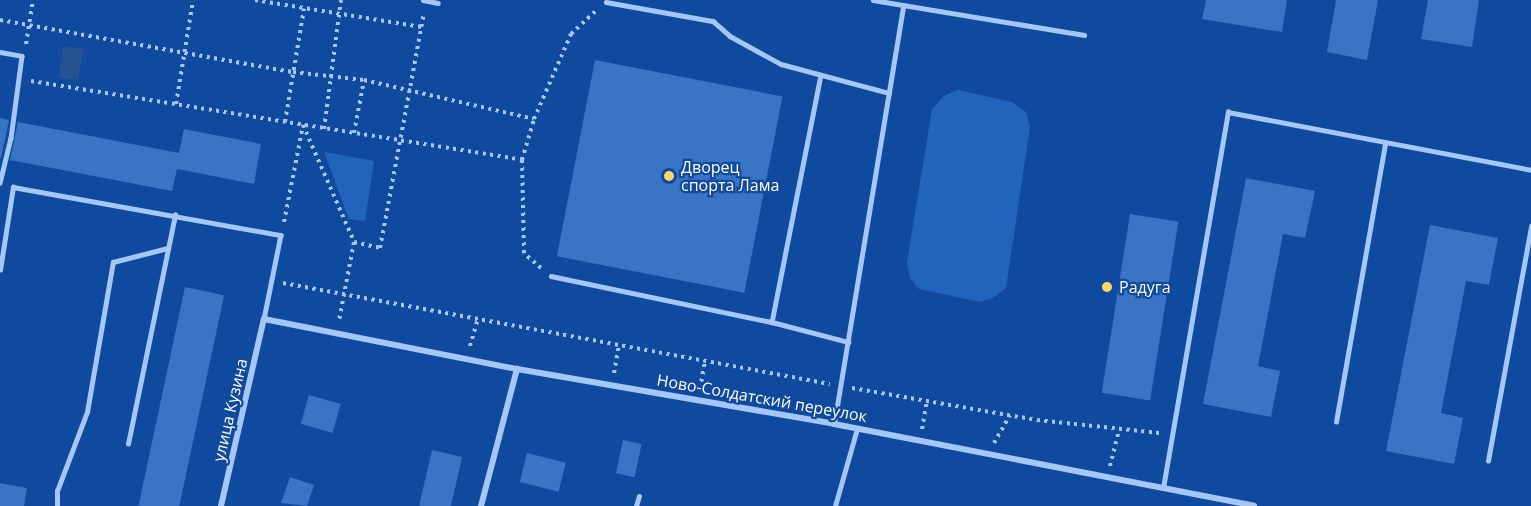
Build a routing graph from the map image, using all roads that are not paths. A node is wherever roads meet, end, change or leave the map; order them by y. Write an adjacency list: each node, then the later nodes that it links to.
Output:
1 (423, 0): 4 (lane)
2 (873, 0): 5 (lane)
3 (606, 2): 8 (lane)
4 (438, 3)
5 (903, 6): 6 (lane); 9 (lane)
6 (1084, 35)
7 (0, 52): 12 (lane)
8 (821, 75): 9 (lane); 20 (lane)
9 (889, 93): 21 (lane)
10 (1385, 143): 11 (lane); 23 (lane); 28 (lane)
11 (1531, 170)
12 (0, 183): 13 (lane)
13 (13, 187): 14 (lane); 17 (lane)
14 (175, 215): 16 (lane); 19 (lane)
15 (1531, 226): 27 (lane)
16 (168, 248): 26 (lane); 30 (lane)
17 (0, 270)
18 (551, 276): 20 (lane)
19 (264, 319): 22 (street, Ново-Солдатский переулок); 31 (street, улица Кузина)
20 (772, 322): 21 (lane)
21 (848, 342): 24 (lane)
22 (517, 369): 24 (street, Ново-Солдатский переулок); 32 (street)
23 (1336, 422)
24 (834, 424): 25 (street, Ново-Солдатский переулок)
25 (857, 429): 28 (street, Ново-Солдатский переулок); 34 (lane)
26 (128, 444)
27 (1488, 460)
28 (1163, 488): 35 (street, Ново-Солдатский переулок)
29 (639, 496): 33 (lane)
30 (57, 506)
31 (221, 506)
32 (481, 506)
33 (636, 506)
34 (835, 506)
35 (1254, 506)

